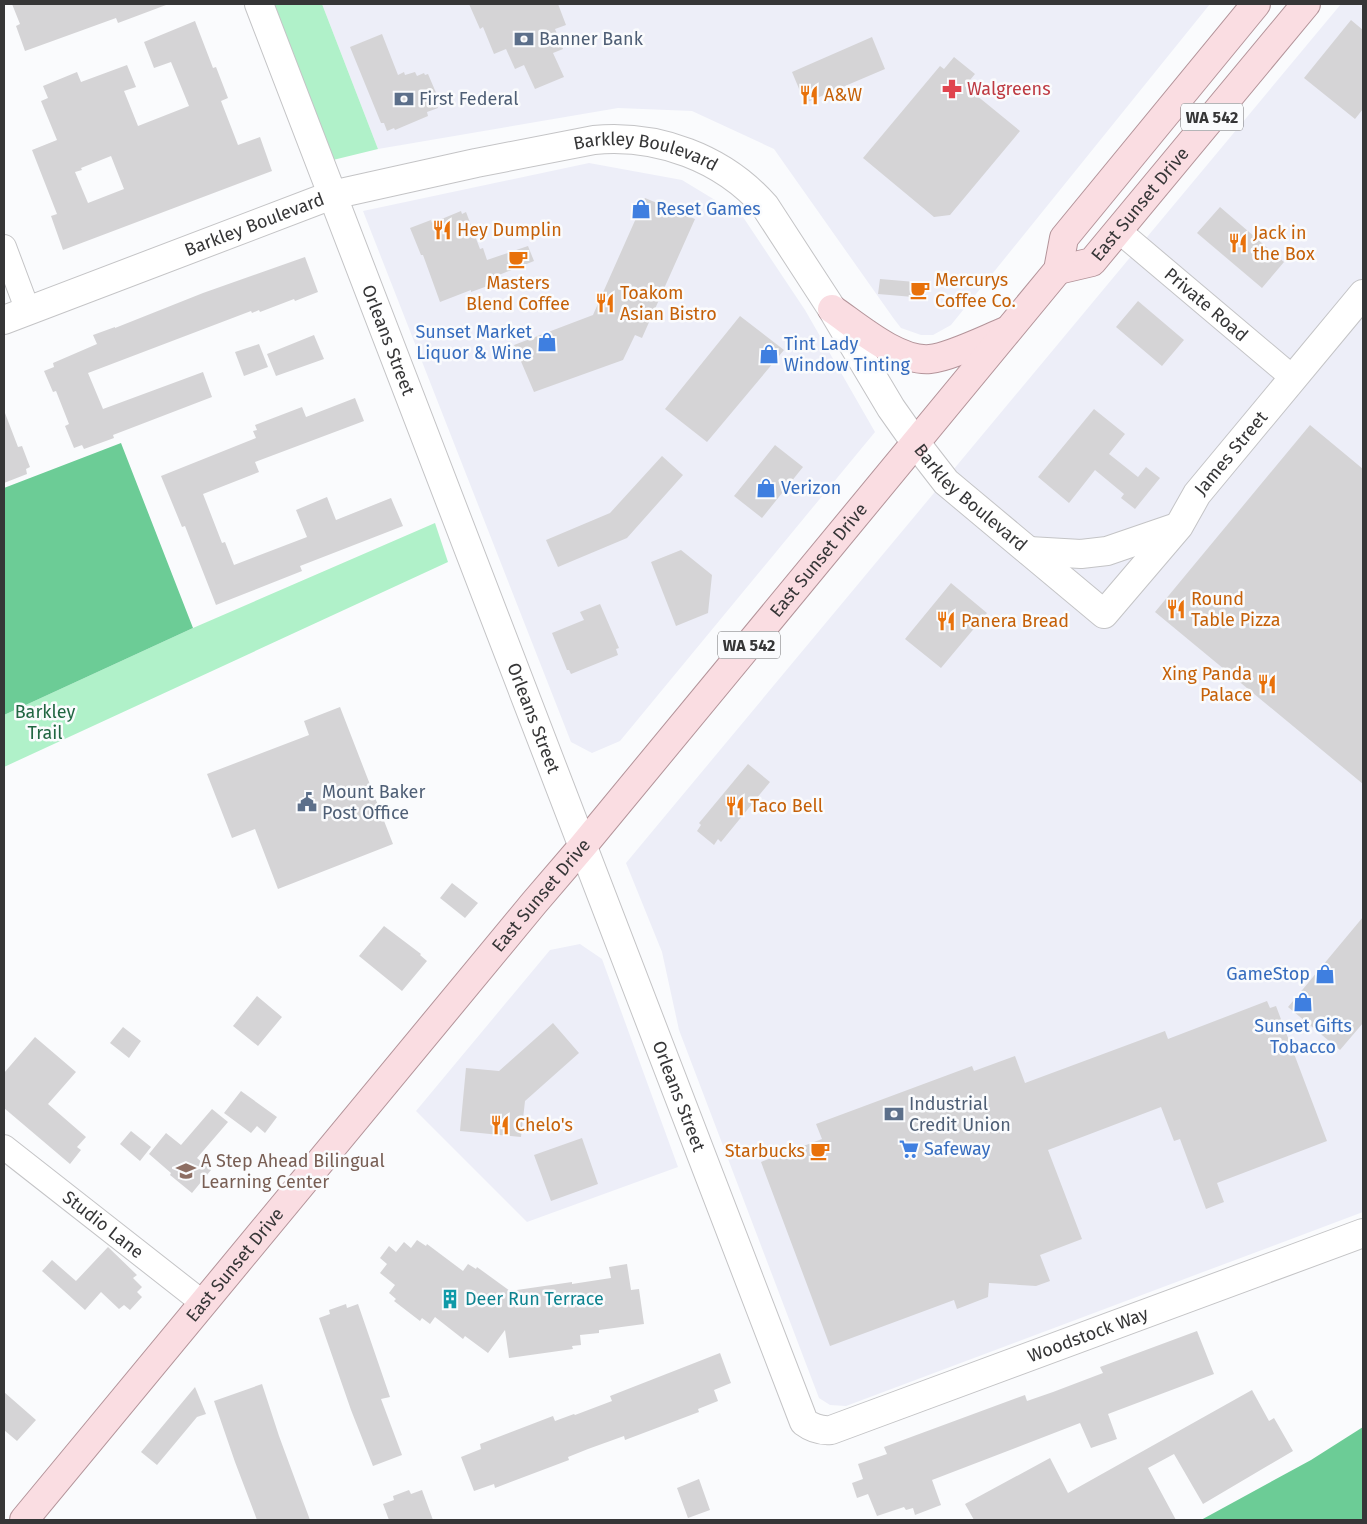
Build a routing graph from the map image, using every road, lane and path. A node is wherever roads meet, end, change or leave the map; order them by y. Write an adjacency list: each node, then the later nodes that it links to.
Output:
1 (259, 4): 4 (main road, Orleans Street)
2 (1256, 4): 7 (main road, East Sunset Drive / WA 542)
3 (1306, 4): 5 (main road, East Sunset Drive / WA 542)
4 (332, 195): 9 (main road, Barkley Boulevard); 10 (main road, Barkley Boulevard); 17 (main road, Orleans Street)
5 (1119, 230): 7 (main road, East Sunset Drive / WA 542); 12 (street, Private Road)
6 (4, 247): 10 (street)
7 (1058, 270): 11 (main road, East Sunset Drive / WA 542)
8 (1363, 294): 12 (main road, James Street)
9 (832, 309): 11 (main road); 13 (main road, Barkley Boulevard)
10 (16, 316)
11 (1010, 329): 13 (main road, East Sunset Drive / WA 542)
12 (1294, 378): 14 (main road, James Street)
13 (916, 442): 15 (main road, Barkley Boulevard); 17 (main road, East Sunset Drive / WA 542)
14 (1179, 526): 15 (main road); 16 (main road, James Street)
15 (1029, 551): 16 (main road, Barkley Boulevard)
16 (1104, 614)
17 (582, 847): 20 (main road, East Sunset Drive / WA 542); 21 (main road, Orleans Street)
18 (4, 1147): 20 (street, Studio Lane)
19 (1363, 1233): 21 (main road, Woodstock Way)
20 (204, 1303): 22 (main road, East Sunset Drive / WA 542)
21 (812, 1428)
22 (24, 1520)

